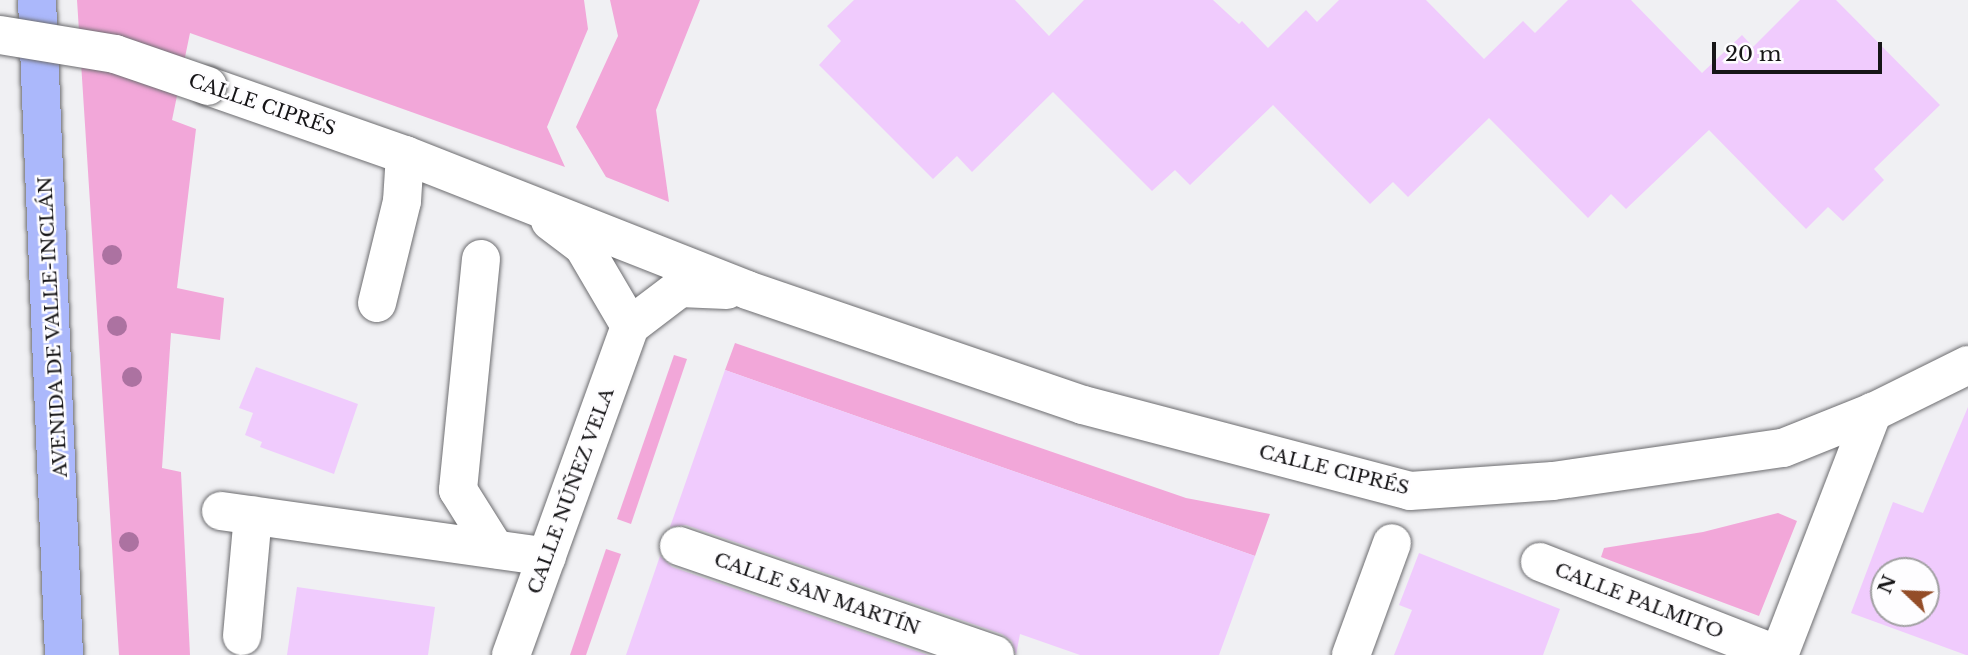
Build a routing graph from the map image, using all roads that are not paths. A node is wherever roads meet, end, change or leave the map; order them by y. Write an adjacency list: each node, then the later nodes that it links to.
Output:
1 (37, 0): 17 (main road, AVENIDA DE VALLE-INCLÁN)
2 (0, 35): 3 (street, CALLE CIPRÉS, bridge)
3 (405, 155): 4 (street, CALLE CIPRÉS); 7 (street)
4 (518, 198): 6 (street, CALLE CIPRÉS); 8 (street, CALLE CIPRÉS)
5 (481, 259): 13 (street)
6 (747, 290): 8 (street, CALLE CIPRÉS); 10 (street, CALLE CIPRÉS)
7 (377, 303)
8 (630, 326): 14 (street, CALLE NÚÑEZ VELA)
9 (1968, 365): 10 (street, CALLE CIPRÉS)
10 (1873, 412): 21 (street)
11 (1392, 543): 20 (street)
12 (679, 546): 19 (street, CALLE SAN MARTÍN)
13 (495, 549): 14 (street); 16 (street)
14 (547, 557): 18 (street, CALLE NÚÑEZ VELA)
15 (1540, 562): 21 (street, CALLE PALMITO)
16 (242, 636)
17 (64, 655)
18 (511, 655)
19 (995, 655)
20 (1351, 655)
21 (1778, 655)

